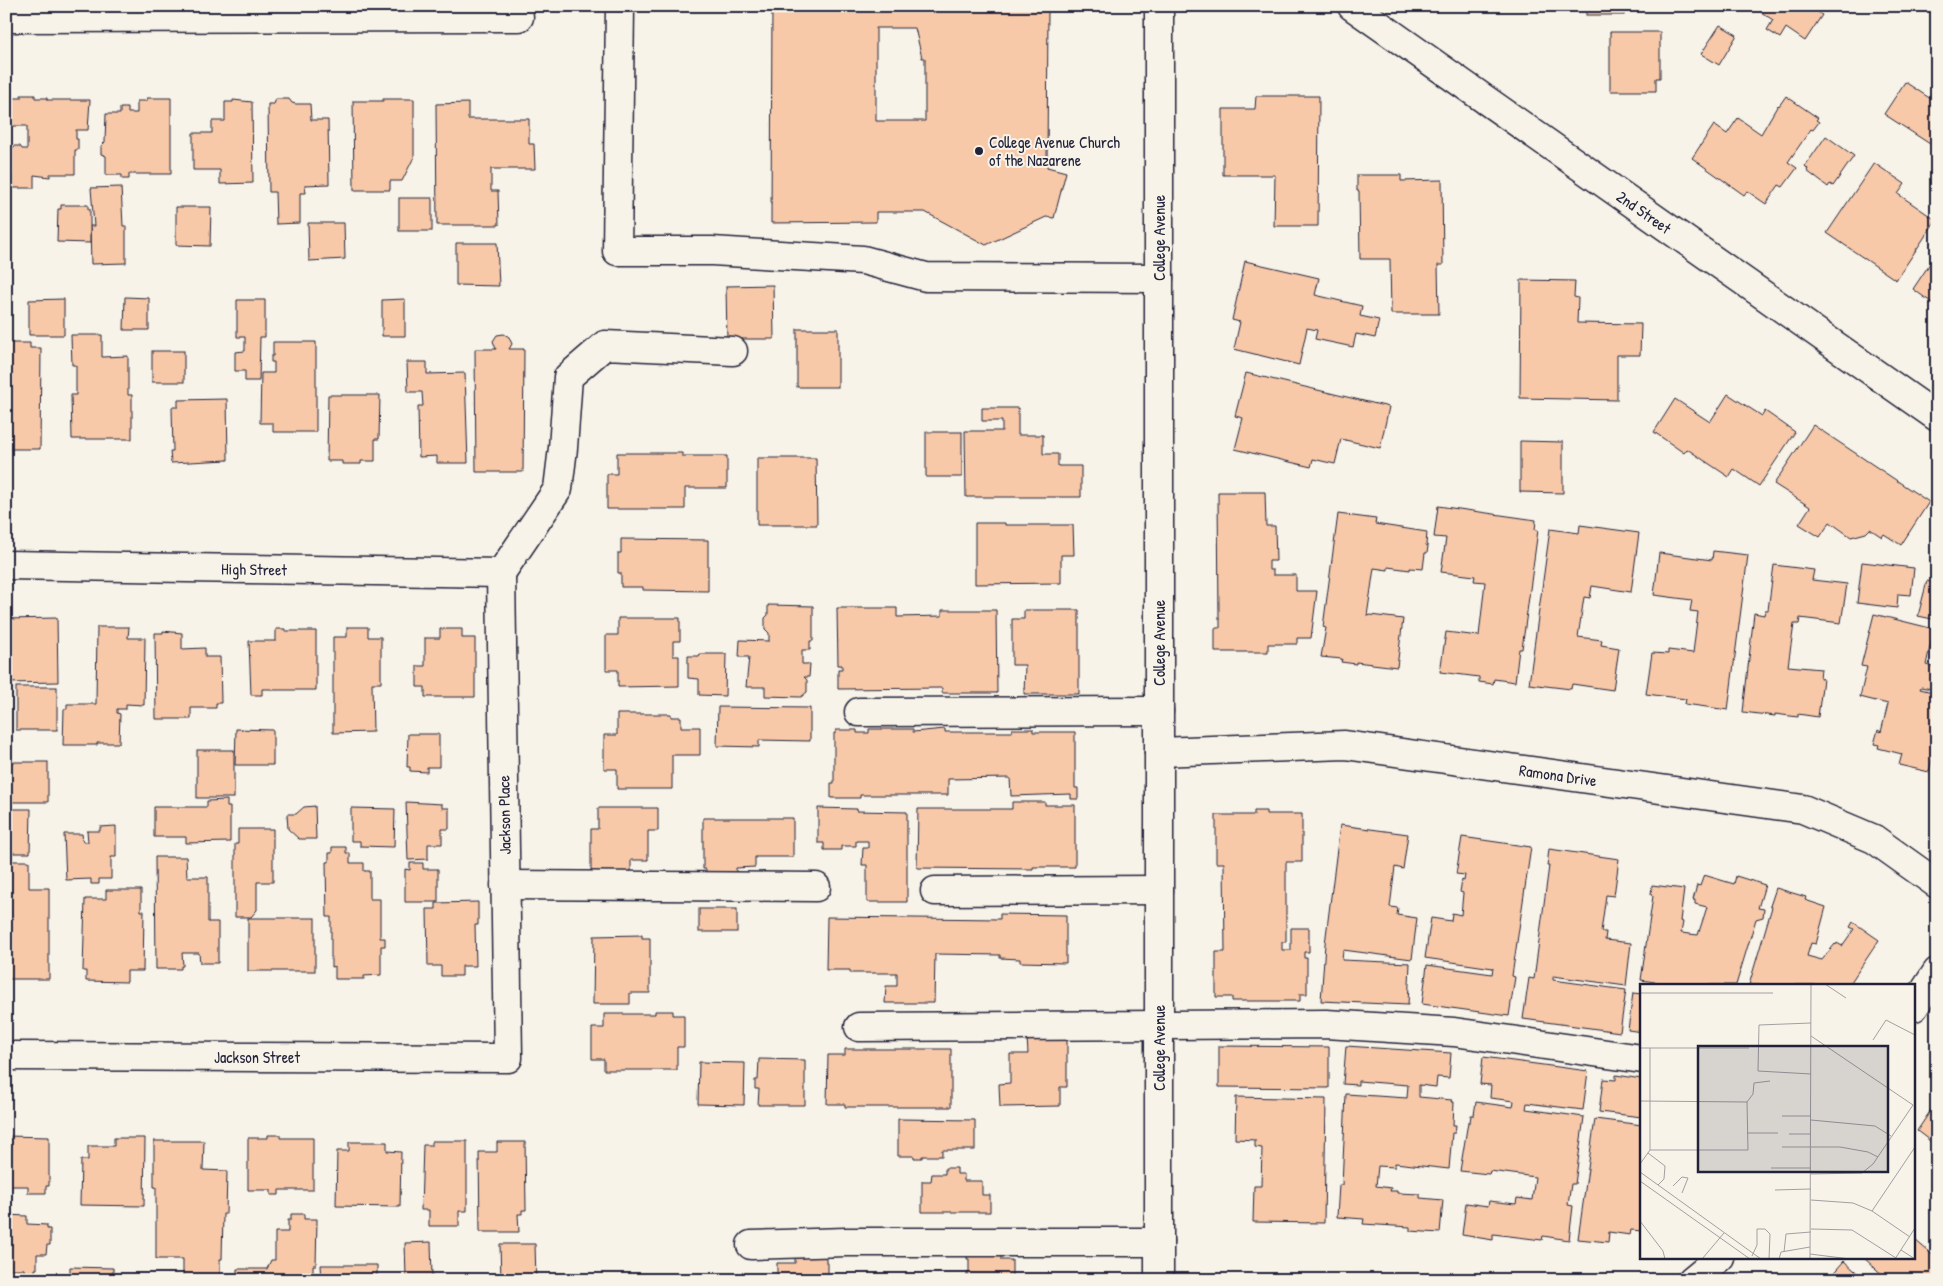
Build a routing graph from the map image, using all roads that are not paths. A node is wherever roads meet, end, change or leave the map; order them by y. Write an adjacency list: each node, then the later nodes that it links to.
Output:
1 (620, 6): 6 (street)
2 (1158, 6): 6 (street, College Avenue)
3 (1352, 6): 8 (street, 2nd Street)
4 (519, 17): 5 (street)
5 (6, 18)
6 (1158, 278): 11 (street, College Avenue)
7 (734, 351): 10 (street)
8 (1937, 417)
9 (6, 565): 10 (street, High Street)
10 (501, 573): 15 (street, Jackson Place)
11 (1158, 711): 12 (street); 13 (street, College Avenue)
12 (859, 712)
13 (1158, 752): 14 (street, Ramona Drive); 17 (street, College Avenue)
14 (1937, 884)
15 (505, 885): 16 (street); 24 (street, Jackson Place)
16 (816, 887)
17 (1158, 890): 18 (street); 21 (street, College Avenue)
18 (935, 891)
19 (1937, 972): 20 (street)
20 (1916, 1004)
21 (1158, 1024): 22 (street); 25 (street); 26 (street, College Avenue)
22 (858, 1027)
23 (6, 1056): 24 (street, Jackson Street)
24 (508, 1058)
25 (1640, 1059)
26 (1159, 1242): 27 (street); 29 (street, College Avenue)
27 (751, 1246)
28 (1719, 1258): 30 (street)
29 (1159, 1280)
30 (1692, 1280)

